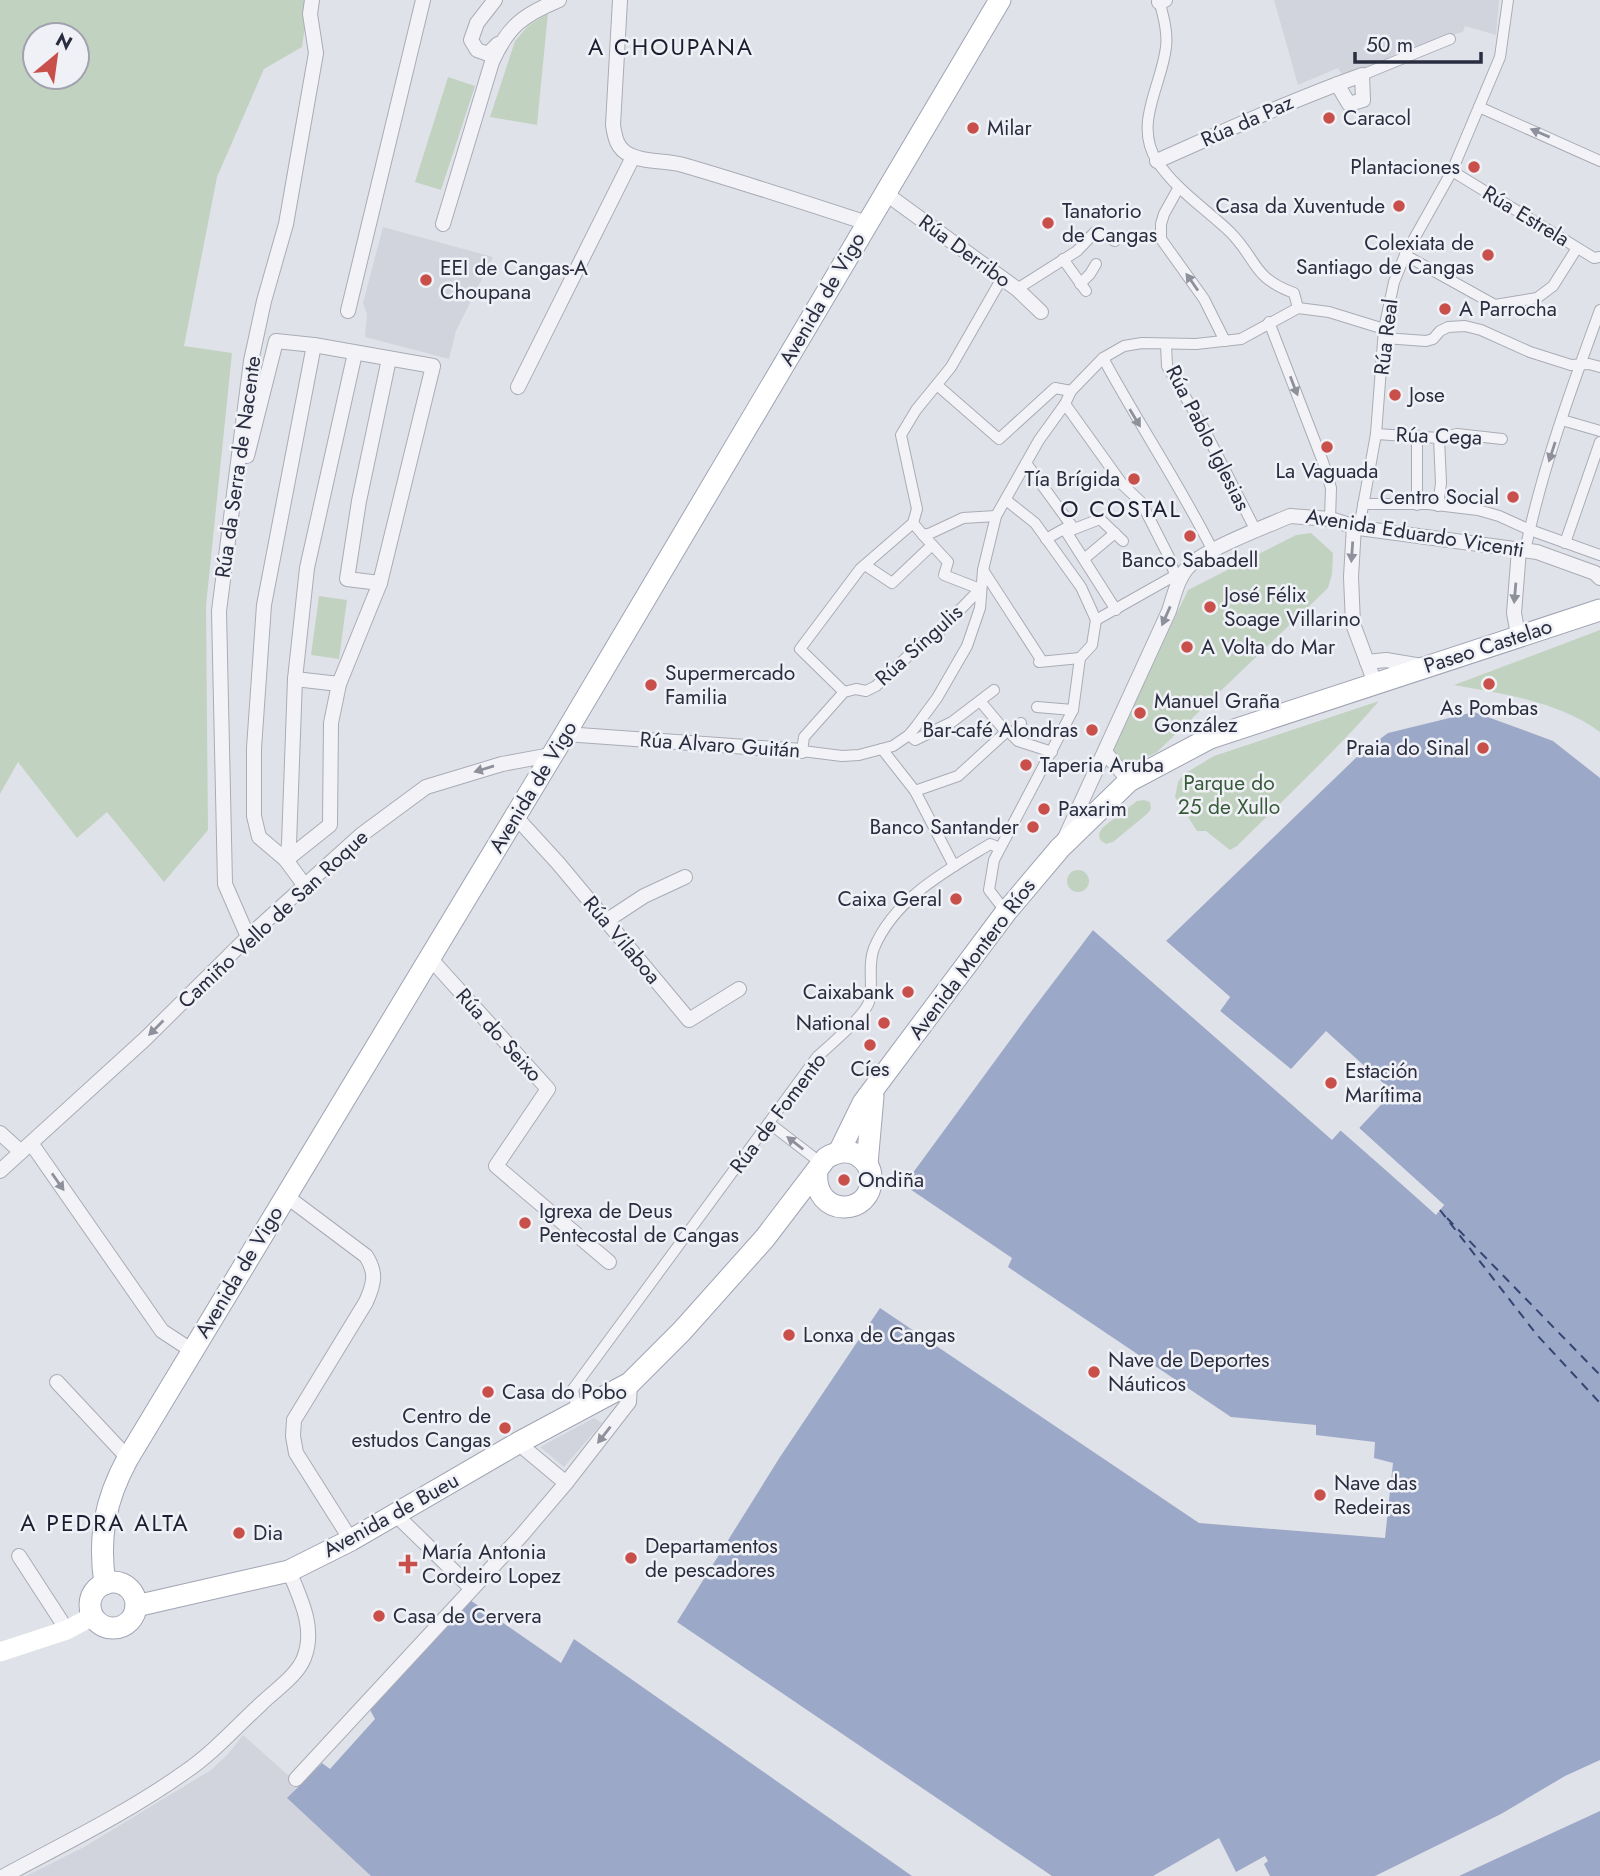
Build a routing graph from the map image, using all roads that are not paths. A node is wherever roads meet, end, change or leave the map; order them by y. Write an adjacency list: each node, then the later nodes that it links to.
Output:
1 (313, 0): 60 (street, Rúa da Serra de Nacente)
2 (423, 0): 32 (street)
3 (495, 0): 10 (street)
4 (559, 0): 10 (street)
5 (620, 0): 14 (street)
6 (1000, 0): 19 (main road, Avenida de Vigo)
7 (1508, 0): 13 (street, Rúa Real)
8 (1161, 1): 16 (street)
9 (1450, 39): 11 (street)
10 (502, 40): 21 (street)
11 (1362, 75): 12 (street, Rúa da Paz); 12 (street)
12 (1338, 84): 16 (street, Rúa da Paz)
13 (1479, 107): 15 (street, one-way to 13); 17 (street, Rúa Real)
14 (633, 157): 20 (street); 45 (street)
15 (1600, 160)
16 (1157, 161): 18 (street)
17 (1452, 171): 23 (street, Rúa Estrela); 24 (street, Rúa Real)
18 (1179, 187): 30 (street); 36 (street, one-way to 18)
19 (885, 193): 20 (main road, Avenida de Vigo); 28 (street, Rúa Derribo)
20 (867, 223): 99 (main road, Avenida de Vigo)
21 (443, 224)
22 (1115, 242): 25 (street)
23 (1577, 248): 24 (street); 26 (street, Rúa Estrela)
24 (1405, 255): 35 (street, Rúa Real)
25 (1063, 260): 27 (street); 29 (street)
26 (1598, 261)
27 (1097, 264)
28 (1002, 278): 29 (street, Rúa Derribo); 44 (street)
29 (1017, 289): 33 (street, Rúa Derribo)
30 (1298, 308): 34 (street); 35 (street)
31 (1600, 310): 42 (street)
32 (348, 311)
33 (1041, 312)
34 (1269, 322): 36 (street); 62 (street, one-way to 62)
35 (1384, 334): 42 (street); 50 (street, Rúa Real)
36 (1225, 341): 37 (street)
37 (1166, 344): 40 (street); 67 (street, Rúa Pablo Iglesias)
38 (314, 345): 39 (street); 60 (street); 111 (street)
39 (355, 353): 41 (street); 89 (street)
40 (1103, 358): 46 (street); 72 (street, one-way to 72)
41 (389, 359): 80 (street); 80 (street)
42 (1580, 364): 43 (street); 48 (street)
43 (1600, 367)
44 (937, 385): 46 (street); 63 (street)
45 (518, 387)
46 (1072, 391): 47 (street)
47 (1065, 404): 55 (street); 79 (street)
48 (1562, 420): 49 (street); 66 (street, one-way to 66)
49 (1600, 431)
50 (1376, 434): 51 (street, Rúa Cega); 57 (street, Rúa Real)
51 (1416, 436): 52 (street, Rúa Cega); 58 (street)
52 (1439, 438): 53 (street, Rúa Cega); 59 (street)
53 (1502, 439)
54 (1600, 442): 70 (street)
55 (1026, 463): 56 (street); 64 (street)
56 (1006, 500): 61 (street); 69 (street)
57 (1363, 504): 58 (street); 65 (street, Rúa Real)
58 (1417, 505): 59 (street)
59 (1438, 506): 66 (street)
60 (232, 516): 117 (street, Rúa da Serra de Nacente)
61 (996, 516): 68 (street); 77 (street)
62 (1331, 519): 65 (street, Avenida Eduardo Vicenti); 67 (street, Avenida Eduardo Vicenti)
63 (913, 523): 68 (street); 76 (street)
64 (1072, 527): 69 (street); 75 (street); 75 (street)
65 (1357, 527): 73 (street, Avenida Eduardo Vicenti); 87 (street, one-way to 87)
66 (1530, 530): 70 (street); 73 (street)
67 (1256, 531): 72 (street, Avenida Eduardo Vicenti)
68 (923, 535): 71 (street)
69 (1046, 539): 84 (street)
70 (1565, 543): 74 (street)
71 (932, 545): 76 (street); 81 (street)
72 (1213, 551): 79 (street, Avenida Eduardo Vicenti)
73 (1522, 551): 78 (street, Avenida Eduardo Vicenti); 85 (street, one-way to 85)
74 (1600, 555)
75 (1084, 559): 82 (street)
76 (865, 565): 93 (street)
77 (983, 570): 81 (street); 86 (street)
78 (1600, 578)
79 (1176, 580): 82 (street); 104 (street, Avenida Eduardo Vicenti, one-way to 104)
80 (380, 583): 91 (street)
81 (980, 589): 93 (street, Rúa Síngulis); 100 (street)
82 (1116, 610): 84 (street)
83 (1600, 610): 85 (main road, Paseo Castelao)
84 (1096, 620): 86 (street)
85 (1518, 635): 88 (main road, Paseo Castelao)
86 (1080, 658): 96 (street)
87 (1367, 662): 88 (street); 90 (street)
88 (1427, 666): 90 (main road, Paseo Castelao)
89 (295, 679): 91 (street); 111 (street)
90 (1375, 683): 106 (main road, Paseo Castelao)
91 (339, 684): 111 (street)
92 (994, 690): 94 (street)
93 (844, 692): 102 (street)
94 (980, 701): 98 (street); 100 (street)
95 (1037, 707): 96 (street)
96 (1073, 710): 103 (street)
97 (1021, 723): 98 (street)
98 (1007, 731): 103 (street); 107 (street)
99 (565, 734): 102 (street, Rúa Alvaro Guitán); 105 (main road, Avenida de Vigo)
100 (909, 735): 101 (street)
101 (878, 750): 102 (street, Rúa Alvaro Guitán); 107 (street)
102 (802, 751)
103 (1052, 752): 109 (street)
104 (1105, 752): 106 (street); 110 (street, Avenida Eduardo Vicenti)
105 (551, 755): 108 (main road, Avenida de Vigo); 114 (street, Camiño Vello de San Roque, one-way to 114)
106 (1129, 782): 110 (main road, Avenida Montero Ríos)
107 (915, 791): 112 (street)
108 (515, 816): 116 (street, Rúa Vilaboa); 118 (main road, Avenida de Vigo)
109 (1000, 848): 112 (street, Rúa de Fomento); 115 (street)
110 (1060, 848): 115 (main road, Avenida Montero Ríos)
111 (286, 860): 114 (street)
112 (954, 866): 121 (street, Rúa de Fomento)
113 (685, 877): 116 (street)
114 (305, 886): 117 (street, Camiño Vello de San Roque)
115 (1006, 912): 120 (main road, Avenida Montero Ríos)
116 (606, 921): 119 (street, Rúa Vilaboa)
117 (248, 937): 123 (street, Camiño Vello de San Roque, one-way to 123)
118 (429, 957): 128 (main road, Avenida de Vigo); 131 (street, Rúa do Seixo)
119 (738, 989)
120 (874, 1090): 124 (main road, Avenida Montero Ríos); 125 (main road)
121 (769, 1123): 126 (street, one-way to 121); 135 (street, Rúa de Fomento)
122 (0, 1133): 123 (street)
123 (26, 1148): 127 (street, Camiño Vello de San Roque); 132 (street, one-way to 132)
124 (839, 1152): 125 (main road); 126 (main road)
125 (867, 1164): 129 (main road)
126 (819, 1167): 129 (main road); 130 (main road)
127 (0, 1171)
128 (286, 1196): 132 (main road, Avenida de Vigo); 140 (street)
129 (826, 1202): 130 (main road)
130 (765, 1238): 134 (main road)
131 (610, 1262)
132 (191, 1350): 137 (main road, Avenida de Vigo)
133 (57, 1382): 137 (street)
134 (630, 1383): 135 (main road, Avenida de Bueu); 138 (street, one-way to 138)
135 (578, 1412): 136 (main road, Avenida de Bueu)
136 (518, 1443): 138 (street); 139 (main road, Avenida de Bueu)
137 (128, 1458): 143 (main road, Avenida de Vigo)
138 (566, 1483): 144 (street)
139 (395, 1514): 140 (main road, Avenida de Bueu); 144 (street)
140 (351, 1539): 142 (main road, Avenida de Bueu)
141 (19, 1556): 147 (street)
142 (289, 1571): 145 (main road, Avenida de Bueu); 150 (street)
143 (105, 1584): 145 (main road); 146 (main road)
144 (471, 1588): 149 (street)
145 (136, 1606): 146 (main road)
146 (93, 1616): 147 (main road)
147 (67, 1630): 148 (main road)
148 (0, 1652)
149 (296, 1779)
150 (5, 1876)

